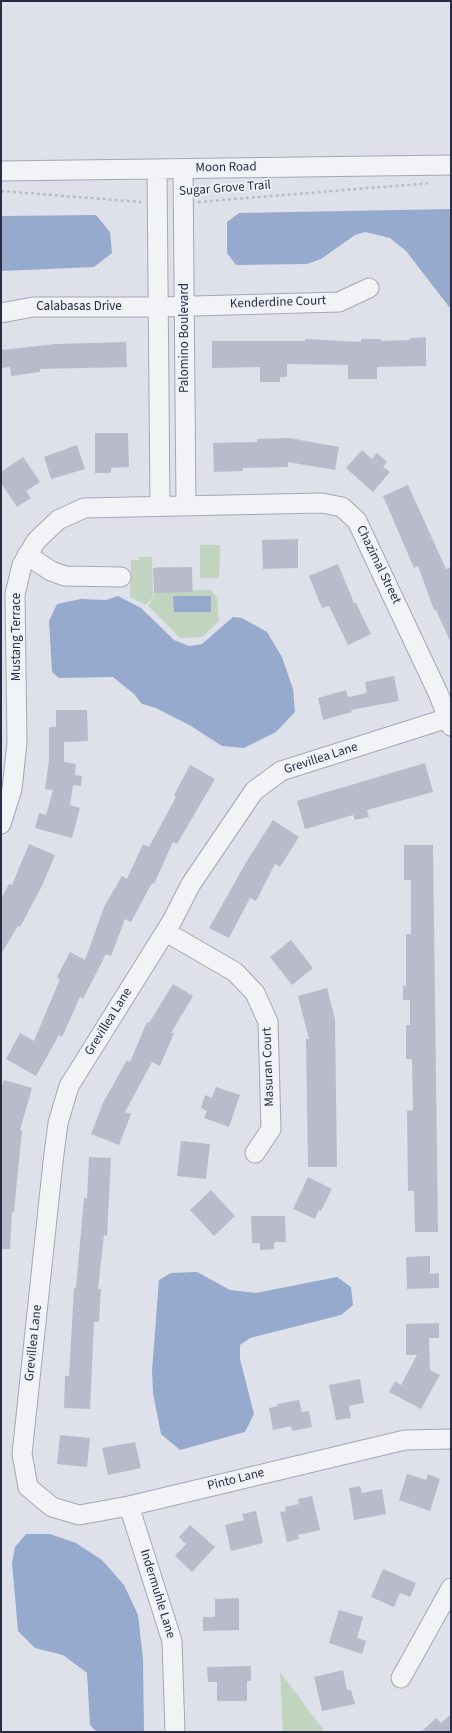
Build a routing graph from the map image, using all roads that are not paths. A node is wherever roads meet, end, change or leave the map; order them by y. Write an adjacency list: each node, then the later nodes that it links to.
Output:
1 (451, 165): 3 (street, Moon Road)
2 (157, 169): 3 (street, Moon Road); 4 (street, Moon Road); 7 (street, Palomino Boulevard)
3 (184, 169): 6 (street, Palomino Boulevard)
4 (1, 171)
5 (369, 288): 6 (street, Kenderdine Court)
6 (185, 306): 7 (street, Kenderdine Court); 10 (street, Palomino Boulevard)
7 (158, 307): 8 (street, Calabasas Drive); 9 (street, Palomino Boulevard)
8 (1, 313)
9 (160, 506): 10 (street, Mustang Terrace); 11 (street, Mustang Terrace)
10 (186, 506): 13 (street, Chazimal Street)
11 (27, 555): 12 (street); 14 (street, Mustang Terrace)
12 (121, 577)
13 (450, 722): 15 (street, Grevillea Lane)
14 (1, 824)
15 (166, 932): 16 (street, Masuran Court); 18 (street, Grevillea Lane)
16 (255, 1153)
17 (451, 1439): 19 (street, Pinto Lane)
18 (28, 1488): 19 (street, Pinto Lane)
19 (129, 1506): 22 (street, Indermuhle Lane)
20 (451, 1588): 21 (street)
21 (401, 1678)
22 (175, 1732)

